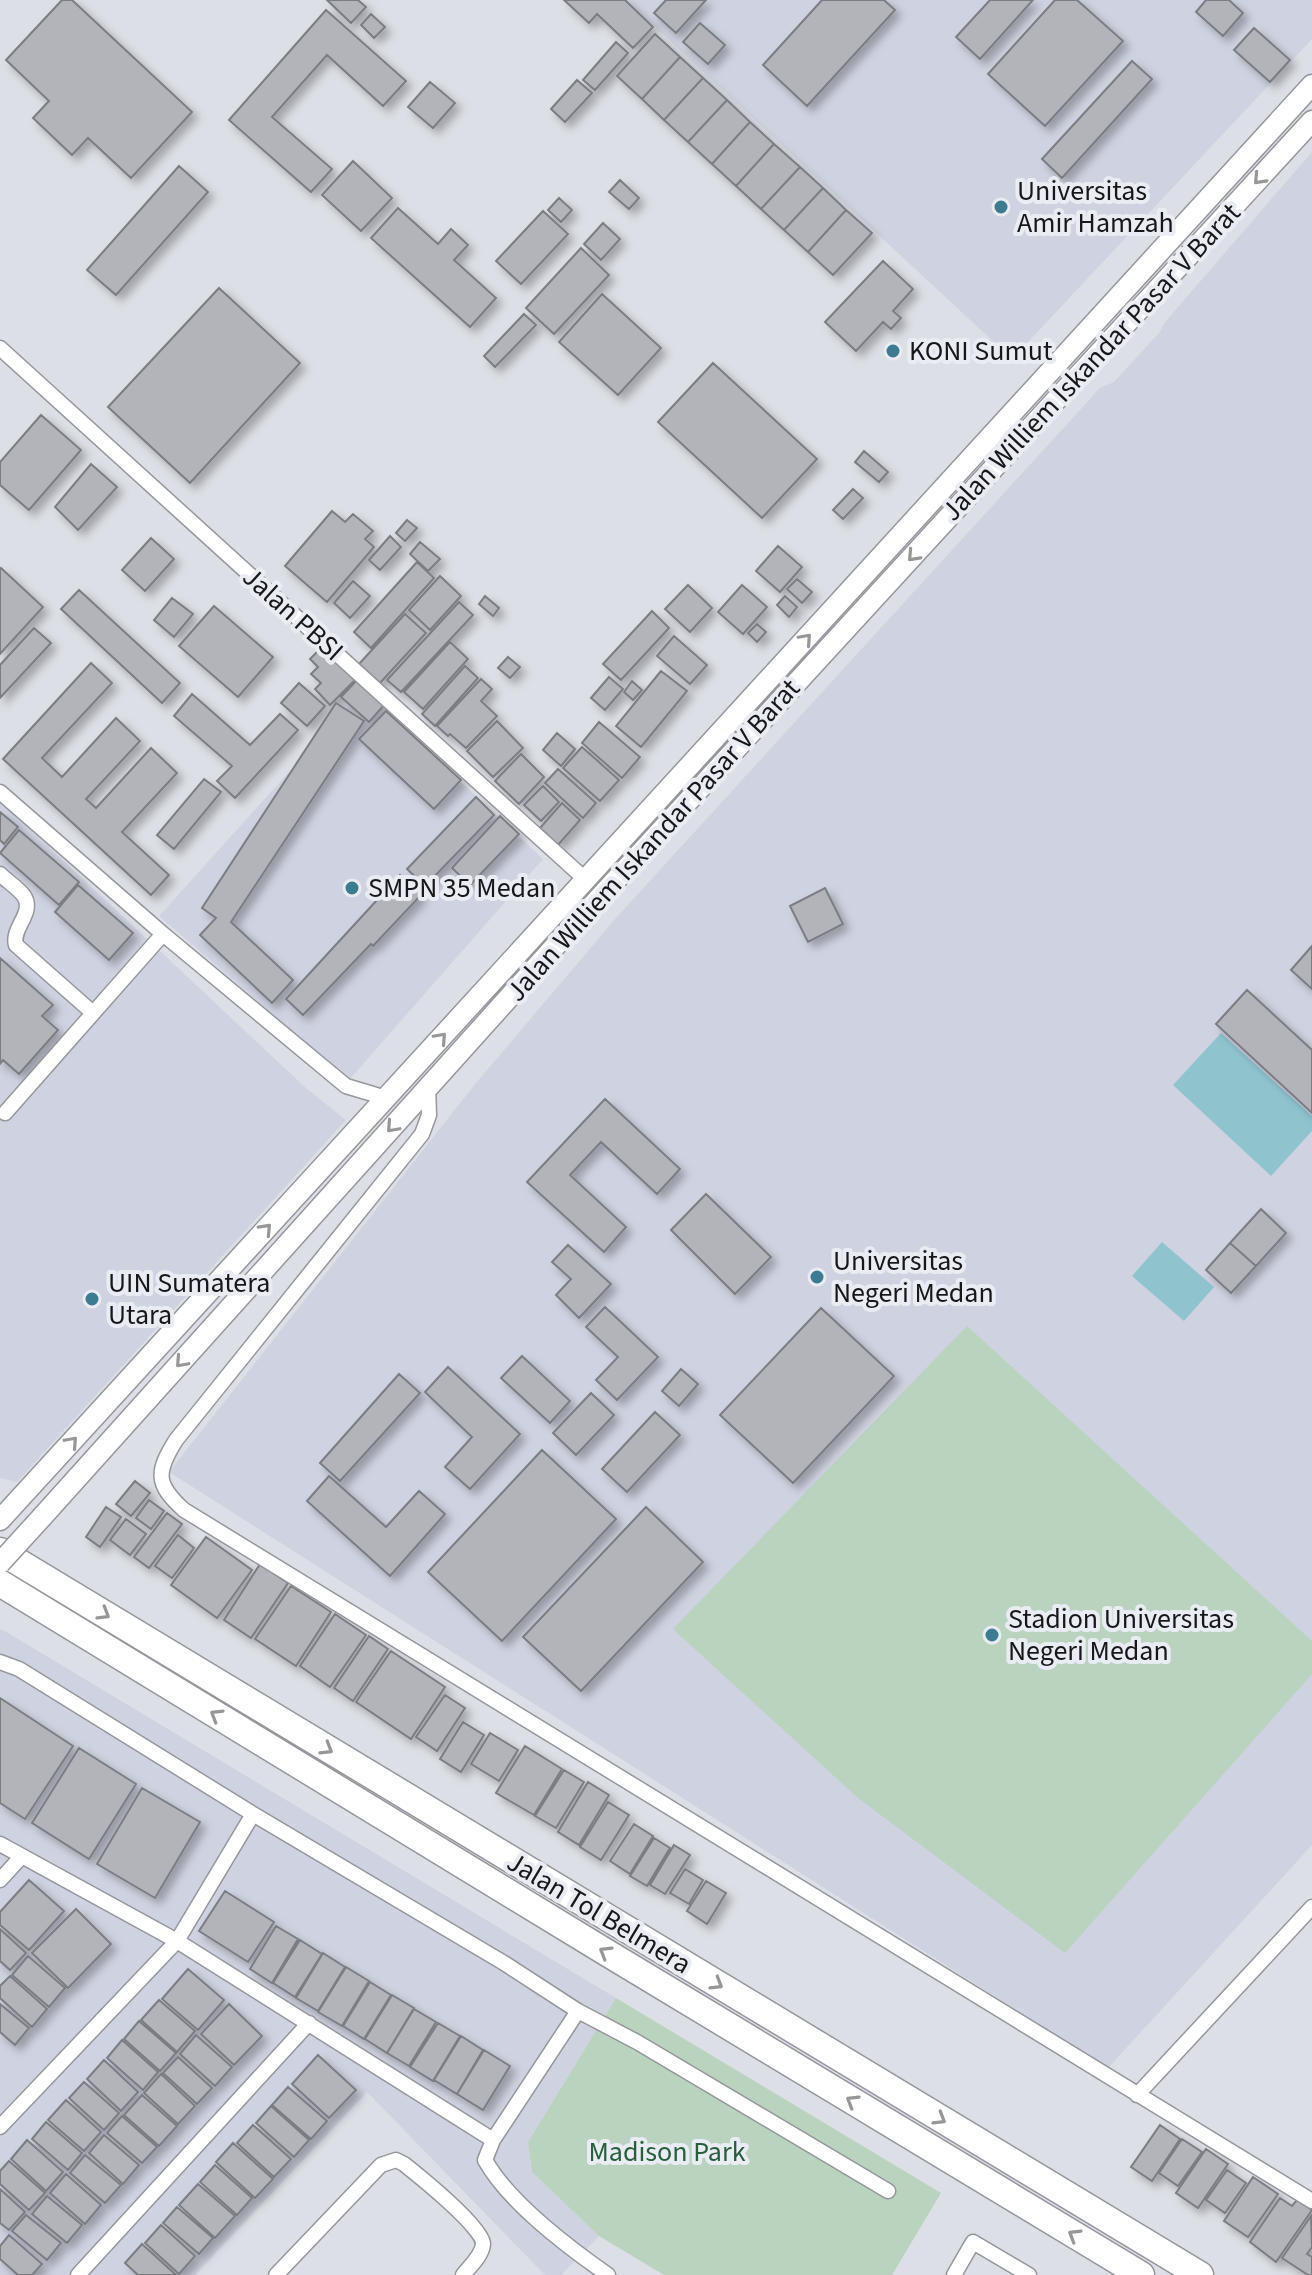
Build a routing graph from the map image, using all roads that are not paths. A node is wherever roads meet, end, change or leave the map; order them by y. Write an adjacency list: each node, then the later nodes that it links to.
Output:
1 (1312, 85): 4 (street, Jalan Williem Iskandar Pasar V Barat)
2 (1312, 121): 5 (street, Jalan Williem Iskandar Pasar V Barat, one-way to 5)
3 (0, 348): 10 (street, Jalan PBSI)
4 (936, 497): 5 (street); 6 (street, Jalan Williem Iskandar Pasar V Barat, one-way to 4)
5 (953, 512): 7 (street, Jalan Williem Iskandar Pasar V Barat, one-way to 7)
6 (778, 670): 7 (street); 10 (street, Jalan Williem Iskandar Pasar V Barat)
7 (795, 685): 13 (street, Jalan Williem Iskandar Pasar V Barat)
8 (0, 792): 11 (street)
9 (0, 874): 12 (street)
10 (586, 880): 14 (street, Jalan Williem Iskandar Pasar V Barat, one-way to 10)
11 (163, 934): 12 (street); 14 (street)
12 (93, 1013): 15 (street)
13 (428, 1086): 18 (street, Jalan Williem Iskandar Pasar V Barat, one-way to 18, bridge); 29 (street)
14 (386, 1098): 16 (street, Jalan Williem Iskandar Pasar V Barat, one-way to 14)
15 (5, 1113)
16 (0, 1520)
17 (0, 1551): 41 (highway, Jalan Tol Belmera, one-way to 41)
18 (0, 1563)
19 (0, 1583): 40 (highway, Jalan Tol Belmera, one-way to 19)
20 (0, 1662): 21 (street)
21 (253, 1814): 26 (street); 27 (street)
22 (0, 1844): 23 (street)
23 (22, 1856): 24 (street); 26 (street)
24 (0, 1880)
25 (1312, 1907): 29 (street)
26 (177, 1941): 28 (street); 30 (street)
27 (578, 2011): 31 (street); 32 (street)
28 (309, 2023): 31 (street); 34 (street)
29 (1137, 2095): 33 (street)
30 (0, 2127)
31 (493, 2140): 37 (street)
32 (888, 2191)
33 (1312, 2201)
34 (78, 2275)
35 (276, 2275): 36 (street)
36 (463, 2275)
37 (608, 2275)
38 (954, 2275): 39 (street)
39 (1029, 2275)
40 (1141, 2275)
41 (1200, 2275)

